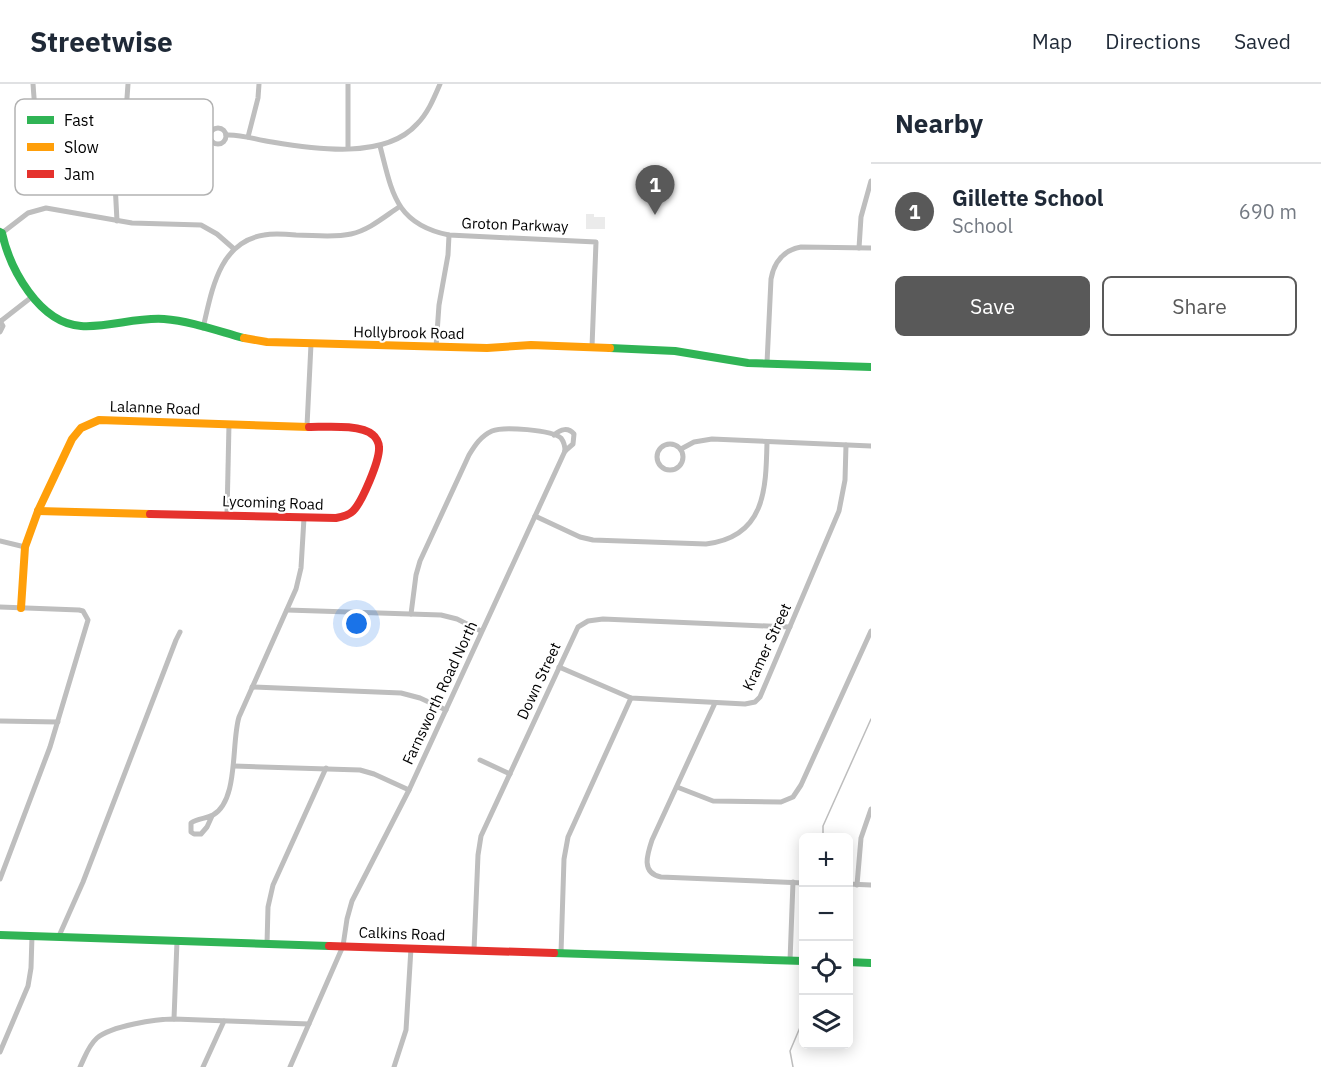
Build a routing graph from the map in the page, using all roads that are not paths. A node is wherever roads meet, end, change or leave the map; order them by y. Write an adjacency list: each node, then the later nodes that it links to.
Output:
1 (33, 84): 6 (street)
2 (128, 84): 7 (street)
3 (260, 84): 9 (street)
4 (348, 84): 11 (street)
5 (440, 84): 10 (street)
6 (34, 99)
7 (127, 99)
8 (226, 135): 9 (street)
9 (248, 137): 11 (street)
10 (380, 146): 11 (street); 14 (street, Groton Parkway)
11 (348, 148)
12 (871, 181): 19 (street)
13 (115, 195): 15 (street)
14 (399, 207): 17 (street, Groton Parkway); 18 (street)
15 (117, 221): 16 (street); 18 (street)
16 (1, 232): 21 (street, Hollybrook Road)
17 (449, 234): 26 (street); 27 (street, Groton Parkway)
18 (233, 248): 23 (street)
19 (859, 248): 20 (street); 28 (street)
20 (871, 248)
21 (33, 296): 22 (street); 23 (street, Hollybrook Road)
22 (0, 321): 24 (street)
23 (204, 328): 25 (street, Hollybrook Road)
24 (0, 332)
25 (311, 344): 26 (street, Hollybrook Road); 31 (street)
26 (436, 347): 27 (street, Hollybrook Road)
27 (592, 347): 28 (street, Hollybrook Road)
28 (767, 363): 29 (street, Hollybrook Road)
29 (871, 367)
30 (229, 424): 31 (street, Lalanne Road); 38 (street, Lalanne Road); 39 (street)
31 (307, 426): 41 (street, Lycoming Road)
32 (554, 435): 37 (street); 37 (street); 47 (street)
33 (767, 442): 34 (street); 36 (street); 40 (street)
34 (846, 445): 35 (street); 48 (street, Kramer Street)
35 (871, 446)
36 (681, 449): 36 (street)
37 (565, 451): 40 (street, Farnsworth Road North)
38 (38, 511): 39 (street, Lycoming Road); 43 (street, Lalanne Road)
39 (226, 515): 41 (street, Lycoming Road)
40 (535, 516): 49 (street, Farnsworth Road North)
41 (304, 518): 46 (street)
42 (0, 541): 43 (street)
43 (25, 547): 45 (street, Lalanne Road)
44 (0, 607): 45 (street)
45 (21, 608): 58 (street)
46 (286, 610): 47 (street); 53 (street)
47 (411, 614): 49 (street)
48 (790, 627): 52 (street, Down Street); 55 (street, Kramer Street)
49 (481, 631): 56 (street, Farnsworth Road North)
50 (871, 631): 63 (street)
51 (180, 632): 75 (street)
52 (560, 666): 54 (street, Kramer Street); 62 (street, Down Street)
53 (252, 687): 56 (street); 60 (street)
54 (630, 698): 55 (street, Kramer Street); 81 (street)
55 (715, 703): 63 (street)
56 (446, 710): 64 (street, Farnsworth Road North)
57 (0, 721): 58 (street)
58 (58, 722): 67 (street)
59 (480, 760): 62 (street)
60 (234, 765): 61 (street); 66 (street)
61 (326, 768): 64 (street); 77 (street)
62 (510, 774): 80 (street, Down Street)
63 (677, 787): 68 (street)
64 (409, 790): 78 (street, Farnsworth Road North)
65 (871, 809): 71 (street)
66 (212, 816)
67 (0, 879)
68 (793, 882): 69 (street); 82 (street)
69 (799, 883)
70 (853, 884): 71 (street)
71 (857, 885): 72 (street)
72 (871, 885)
73 (0, 935): 74 (street, Calkins Road)
74 (32, 936): 75 (street, Calkins Road); 89 (street)
75 (59, 936): 76 (street, Calkins Road)
76 (177, 941): 77 (street, Calkins Road); 86 (street)
77 (267, 944): 78 (street, Calkins Road)
78 (343, 946): 79 (street, Calkins Road); 88 (street, Farnsworth Road North)
79 (411, 948): 80 (street, Calkins Road); 93 (street)
80 (474, 950): 81 (street, Calkins Road)
81 (561, 953): 82 (street, Calkins Road)
82 (790, 961): 83 (street, Calkins Road)
83 (799, 961)
84 (853, 962): 85 (street)
85 (871, 963)
86 (174, 1019): 87 (street); 90 (street)
87 (224, 1021): 88 (street); 91 (street)
88 (309, 1024): 92 (street, Farnsworth Road North)
89 (0, 1052)
90 (80, 1067)
91 (203, 1067)
92 (290, 1067)
93 (394, 1067)

